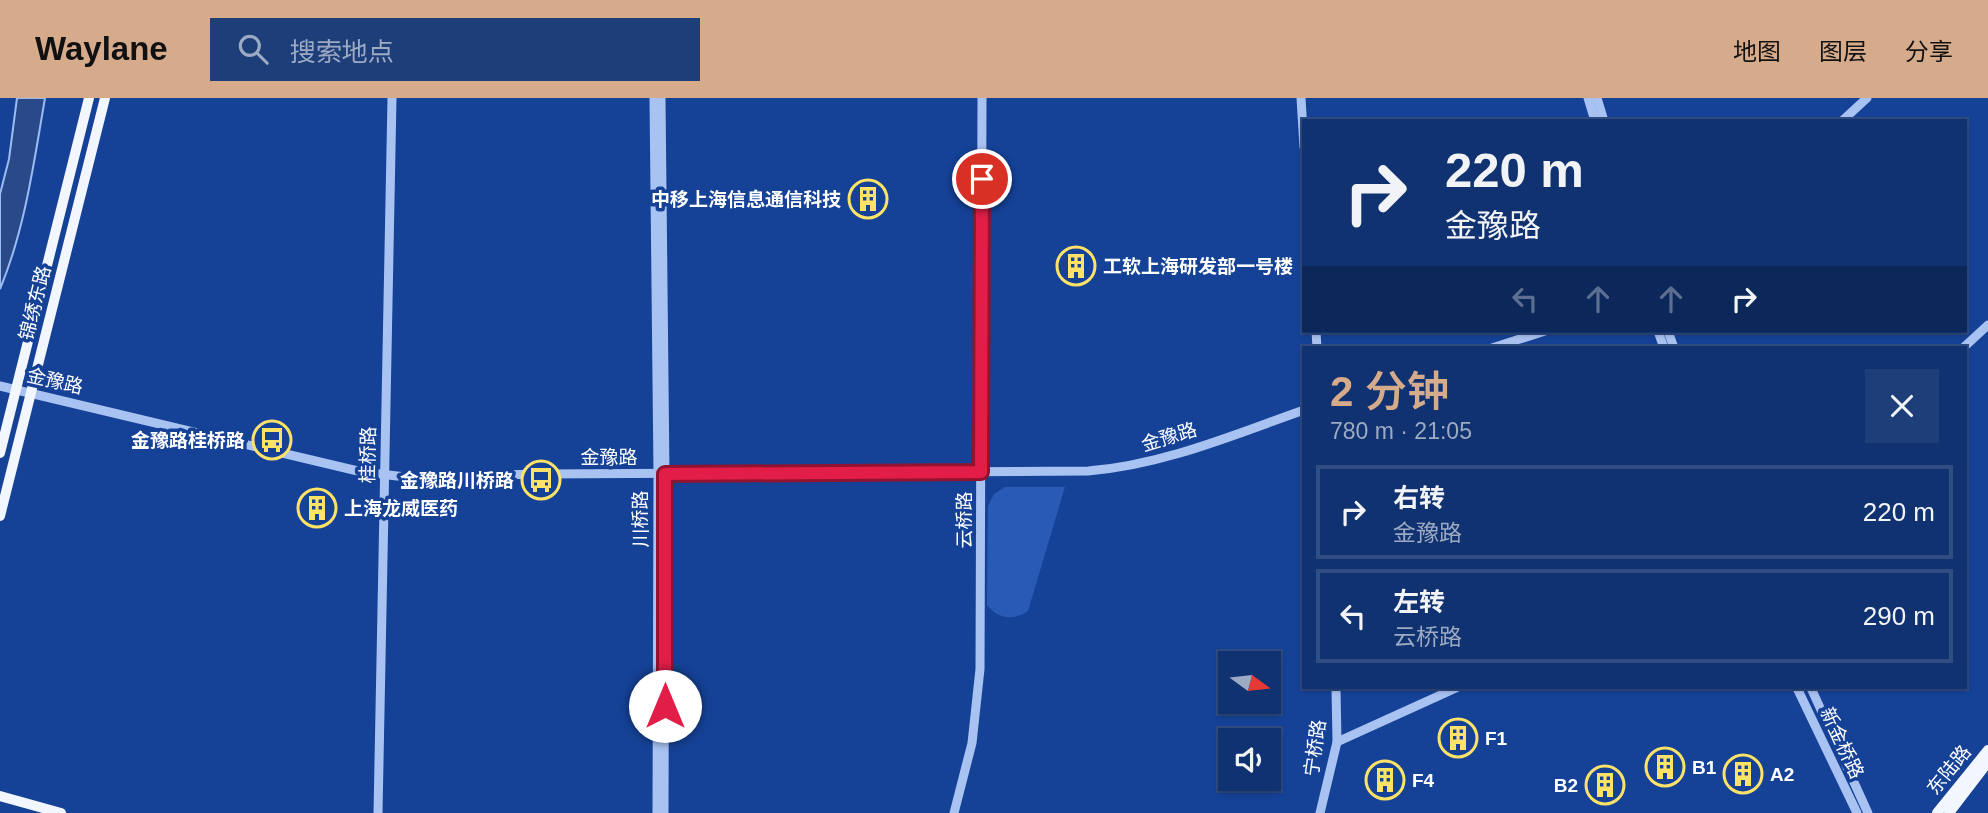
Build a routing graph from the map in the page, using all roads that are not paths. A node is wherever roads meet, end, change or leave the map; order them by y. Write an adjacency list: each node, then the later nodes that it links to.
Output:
1 (89, 98): 20 (main road, 锦绣东路)
2 (105, 98): 21 (main road, 锦绣东路)
3 (392, 98): 26 (street, 桂桥路)
4 (654, 98): 25 (street, 川桥路)
5 (661, 98): 25 (street, 川桥路)
6 (982, 98): 24 (street, 云桥路)
7 (1301, 98): 11 (street)
8 (1588, 98): 12 (street)
9 (1597, 98): 13 (street)
10 (1867, 98): 14 (street)
11 (1302, 119)
12 (1594, 119)
13 (1603, 119)
14 (1844, 119)
15 (1988, 325): 18 (street)
16 (1539, 333): 17 (street)
17 (1498, 346)
18 (1965, 346)
19 (0, 386): 20 (street, 金豫路)
20 (16, 390): 21 (street, 金豫路); 23 (main road, 锦绣东路)
21 (31, 394): 26 (street, 金豫路); 27 (main road, 锦绣东路)
22 (1302, 411): 24 (street, 金豫路)
23 (0, 453)
24 (981, 472): 25 (street, 金豫路); 40 (street, 云桥路)
25 (661, 474): 26 (street, 金豫路); 38 (street, 川桥路); 39 (street, 川桥路)
26 (385, 476): 37 (street, 桂桥路)
27 (0, 516)
28 (1336, 689): 32 (street, 宁桥路)
29 (1453, 689): 32 (street)
30 (1797, 689): 42 (street, 新金桥路)
31 (1811, 689): 43 (street, 新金桥路)
32 (1337, 742): 41 (street, 宁桥路)
33 (1988, 750): 44 (main road, 东陆路)
34 (1988, 762): 45 (main road, 东陆路)
35 (0, 796): 36 (main road)
36 (61, 813)
37 (378, 813)
38 (657, 813)
39 (664, 813)
40 (954, 813)
41 (1320, 813)
42 (1857, 813)
43 (1868, 813)
44 (1937, 813)
45 (1949, 813)

